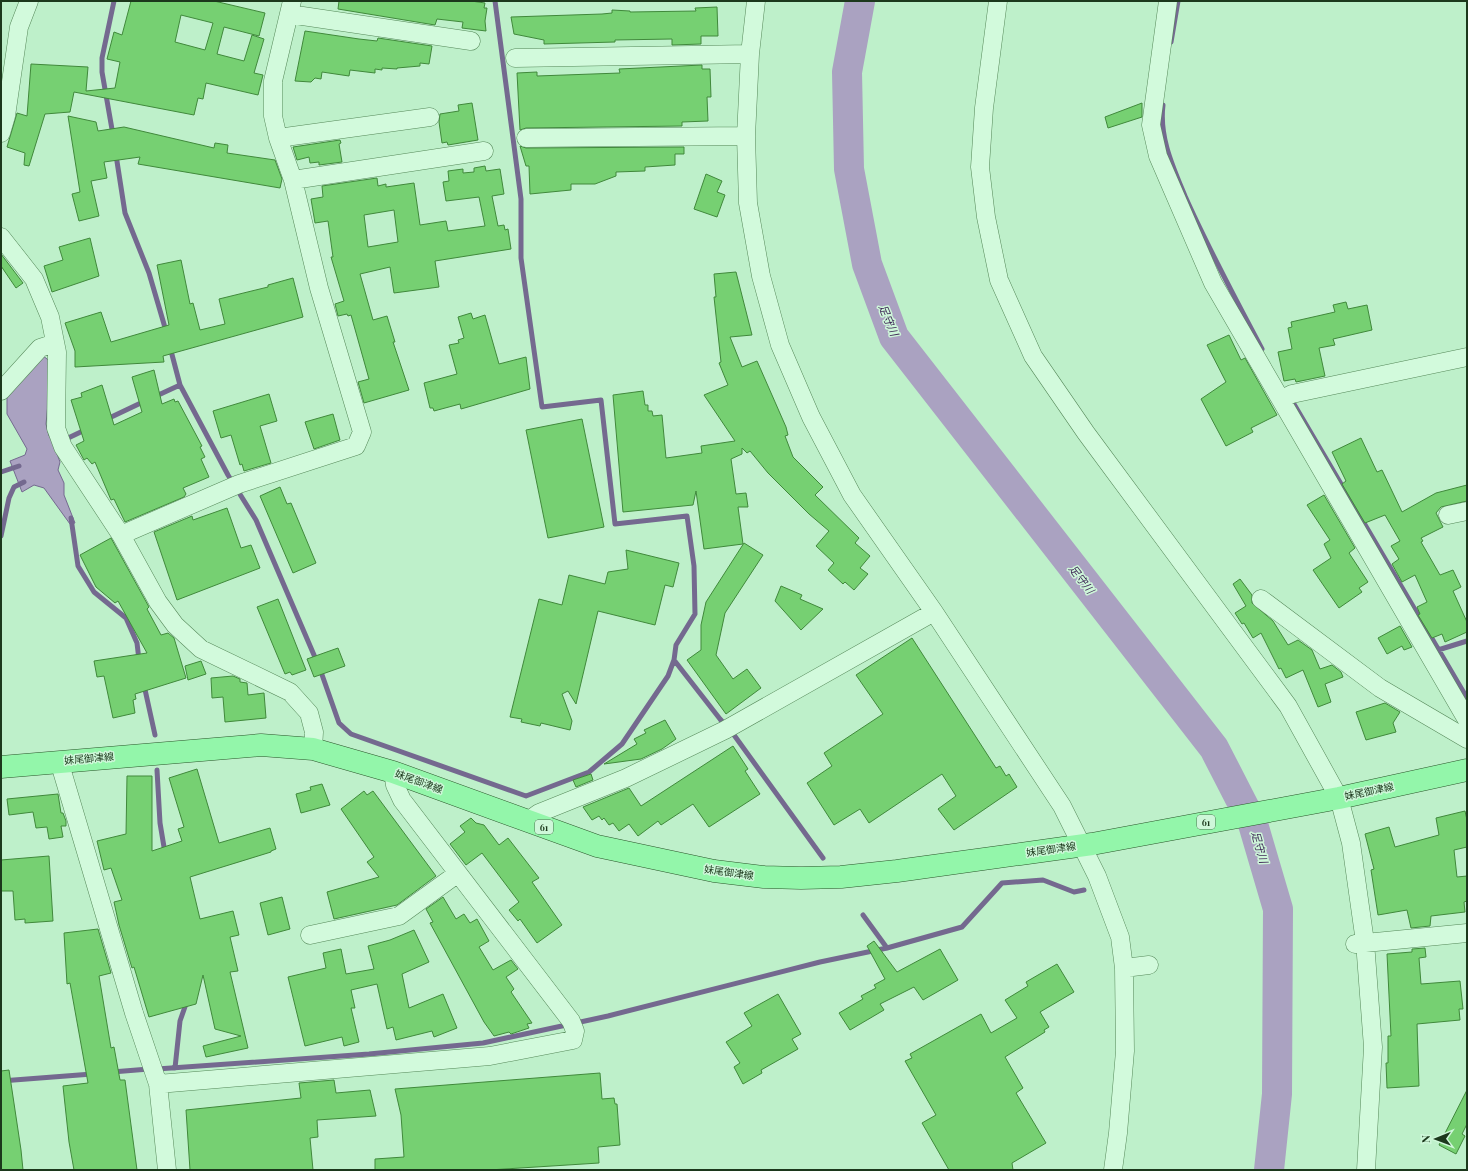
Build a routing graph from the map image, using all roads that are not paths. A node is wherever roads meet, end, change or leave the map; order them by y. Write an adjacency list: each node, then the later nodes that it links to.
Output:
1 (29, 1): 10 (street)
2 (756, 1): 7 (street)
3 (998, 1): 33 (street)
4 (1168, 1): 20 (street)
5 (290, 8): 6 (street); 12 (street)
6 (471, 41)
7 (750, 54): 8 (street); 11 (street)
8 (515, 58)
9 (430, 117): 12 (street)
10 (1, 133)
11 (746, 136): 13 (street); 25 (street)
12 (278, 138): 15 (street)
13 (526, 138)
14 (484, 151): 15 (street)
15 (293, 180): 23 (street)
16 (1, 237): 17 (street)
17 (56, 343): 19 (street); 23 (street)
18 (1467, 357): 20 (street)
19 (1, 391)
20 (1286, 397): 26 (street)
21 (1467, 511): 22 (street)
22 (1448, 515)
23 (121, 536): 28 (street)
24 (1261, 599): 27 (street)
25 (934, 612): 34 (street); 35 (street)
26 (1467, 720)
27 (1467, 739)
28 (313, 749): 29 (main road, 妹尾御津線 / 61); 32 (main road, 妹尾御津線 / 61)
29 (58, 761): 30 (main road, 妹尾御津線 / 61); 42 (street)
30 (1, 767)
31 (1467, 770): 33 (main road, 妹尾御津線 / 61)
32 (393, 772): 34 (main road, 妹尾御津線 / 61); 36 (street)
33 (1329, 800): 35 (main road, 妹尾御津線 / 61); 39 (street)
34 (528, 821): 35 (main road, 妹尾御津線 / 61)
35 (1087, 844): 41 (street)
36 (457, 874): 38 (street); 42 (street)
37 (1467, 932): 39 (street)
38 (310, 935)
39 (1360, 943): 45 (street)
40 (1149, 965): 41 (street)
41 (1124, 968): 44 (street)
42 (155, 1074): 43 (street)
43 (167, 1170)
44 (1113, 1170)
45 (1366, 1170)

